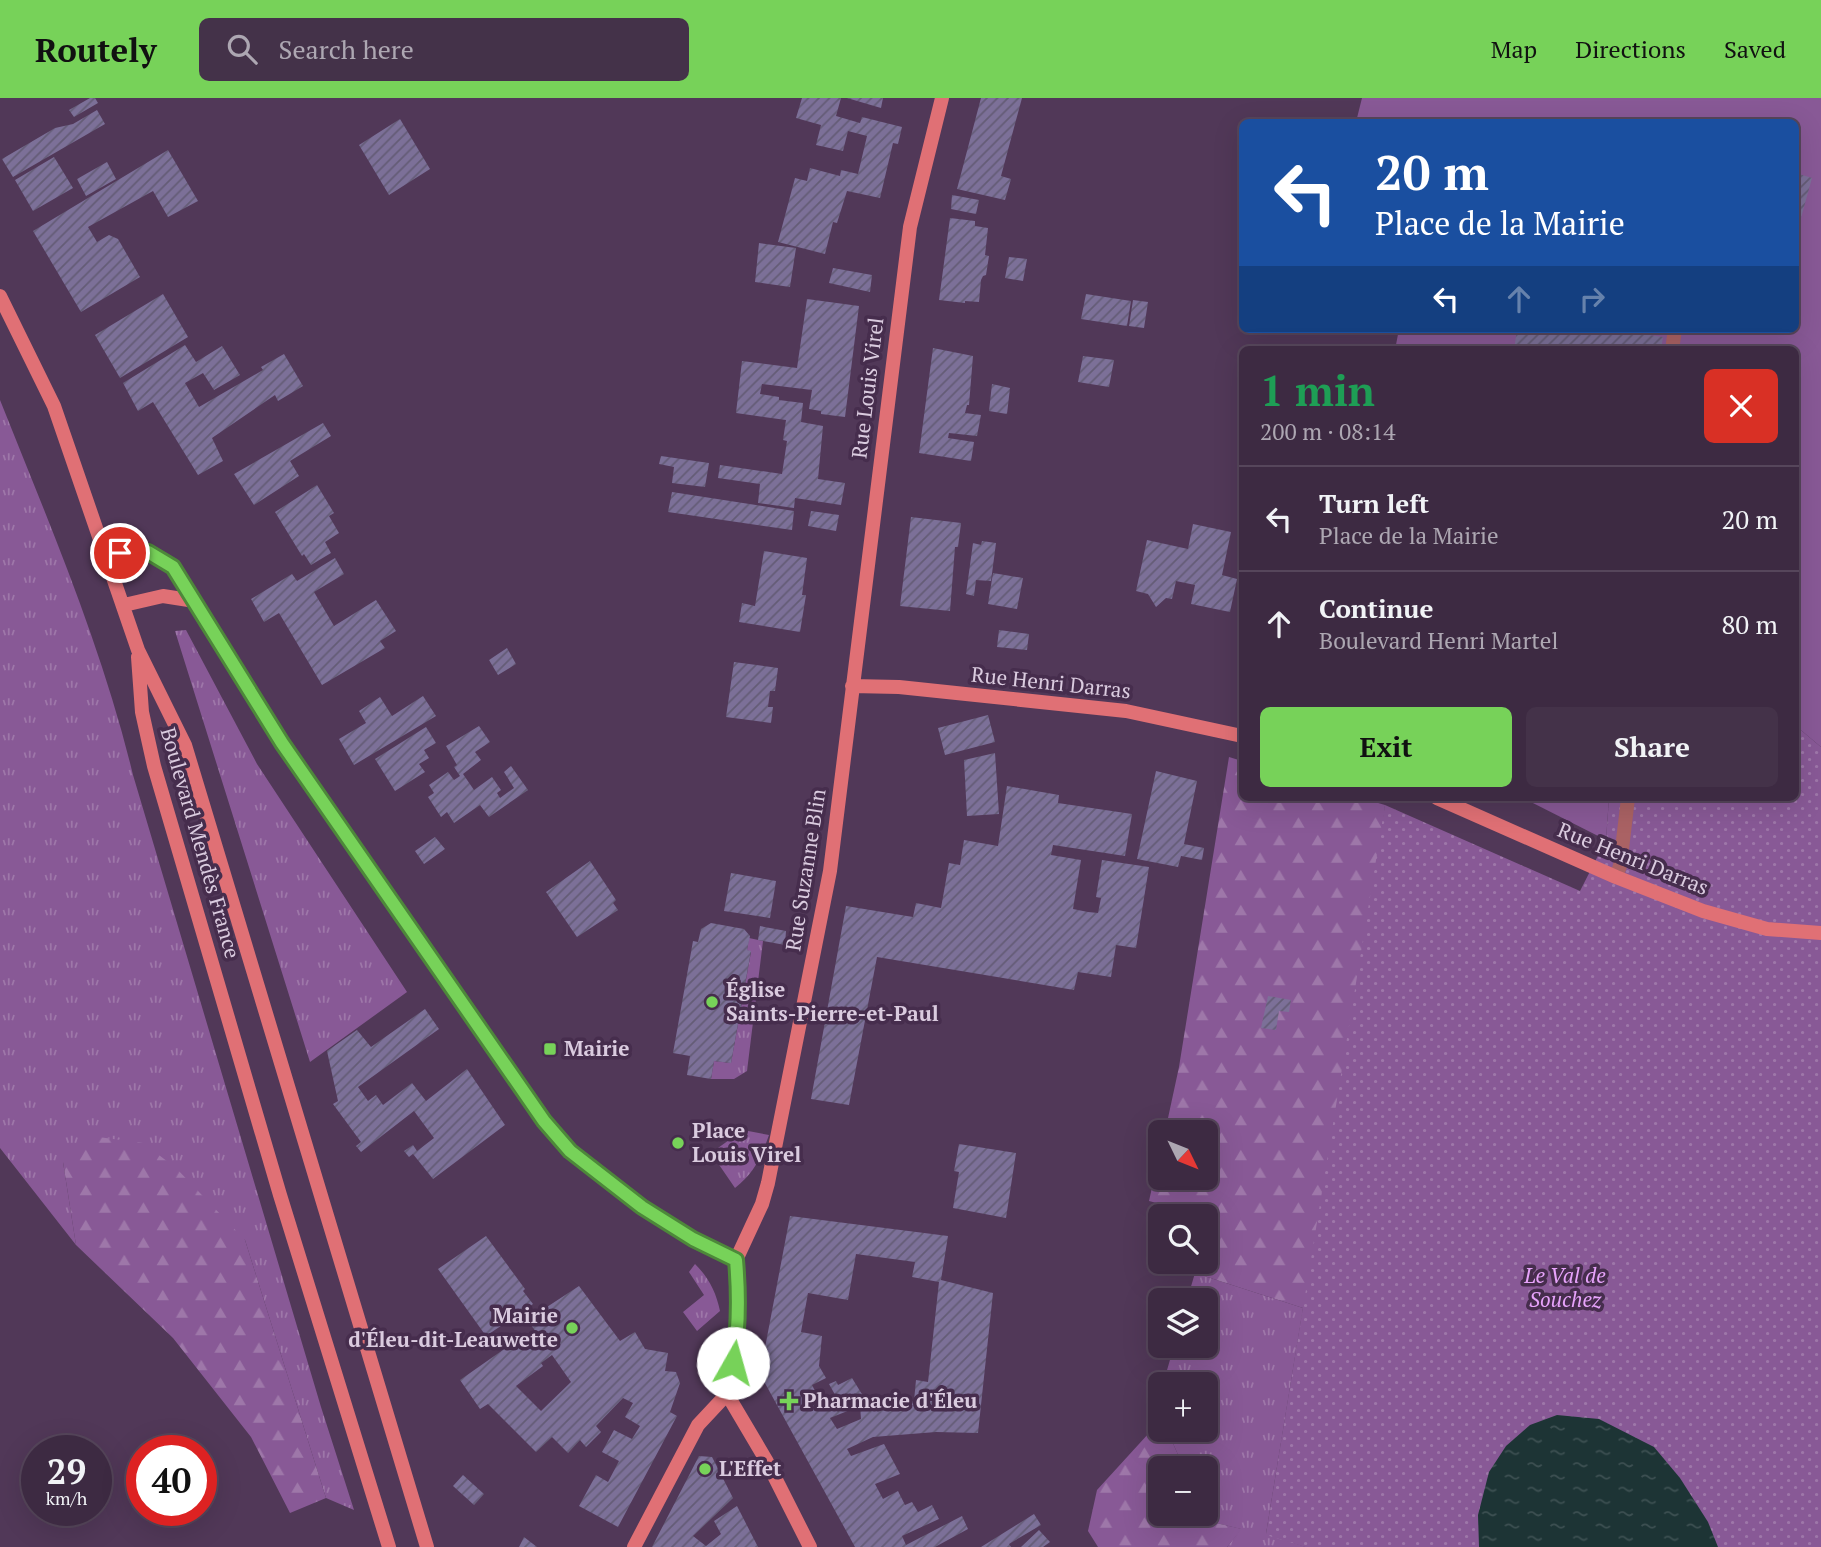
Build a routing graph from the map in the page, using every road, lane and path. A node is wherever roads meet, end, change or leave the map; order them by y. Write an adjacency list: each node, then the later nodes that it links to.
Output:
1 (942, 98): 7 (street, Rue Louis Virel)
2 (0, 296): 3 (street)
3 (106, 555): 4 (street); 5 (street)
4 (195, 601): 5 (street); 13 (street)
5 (124, 605): 6 (street)
6 (138, 650): 15 (street, Boulevard Mendès France); 16 (street, Boulevard Mendès France)
7 (852, 685): 8 (street, Rue Henri Darras); 13 (street, Rue Suzanne Blin)
8 (1239, 735)
9 (1444, 801): 11 (street, Rue Henri Darras)
10 (1628, 801): 11 (lane)
11 (1616, 877): 12 (street, Rue Henri Darras)
12 (1821, 933)
13 (736, 1260): 14 (street)
14 (727, 1394): 17 (street); 18 (street)
15 (389, 1547)
16 (427, 1547)
17 (634, 1547)
18 (810, 1547)

